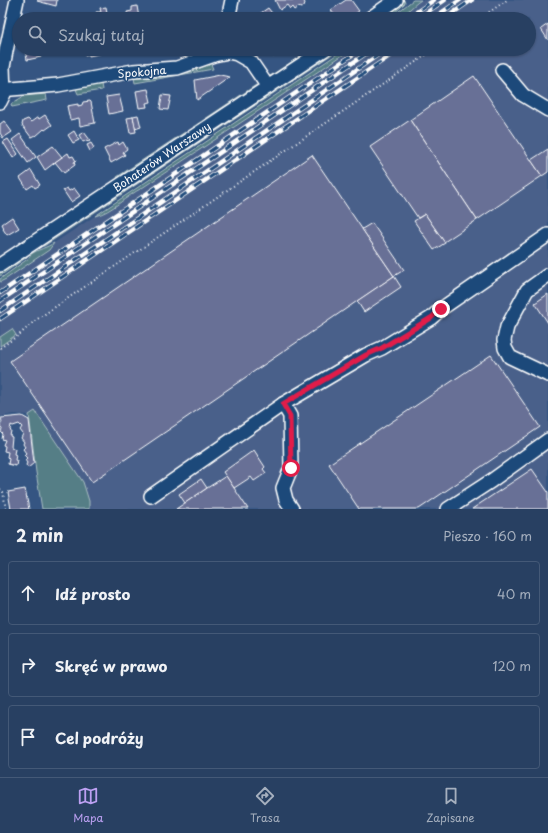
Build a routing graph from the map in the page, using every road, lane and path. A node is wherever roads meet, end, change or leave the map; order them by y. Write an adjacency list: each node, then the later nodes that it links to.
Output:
1 (17, 0): 5 (street)
2 (232, 0): 6 (street)
3 (396, 0): 7 (street)
4 (507, 0): 8 (path)
5 (14, 12)
6 (229, 12)
7 (379, 12)
8 (489, 12)
9 (12, 23): 16 (street)
10 (211, 56): 16 (street, Spokojna)
11 (240, 56): 15 (street, Spokojna)
12 (314, 56): 15 (street, Bohaterów Warszawy)
13 (425, 56): 22 (path)
14 (502, 70): 18 (street)
15 (268, 87): 20 (street, Bohaterów Warszawy)
16 (2, 90): 17 (street)
17 (0, 102)
18 (548, 110)
19 (548, 235): 24 (street)
20 (0, 265)
21 (548, 275): 23 (street)
22 (0, 348)
23 (548, 375)
24 (283, 404): 27 (street); 29 (street)
25 (548, 440): 30 (street)
26 (0, 489): 28 (path)
27 (151, 496)
28 (6, 509)
29 (292, 509)
30 (448, 509)

